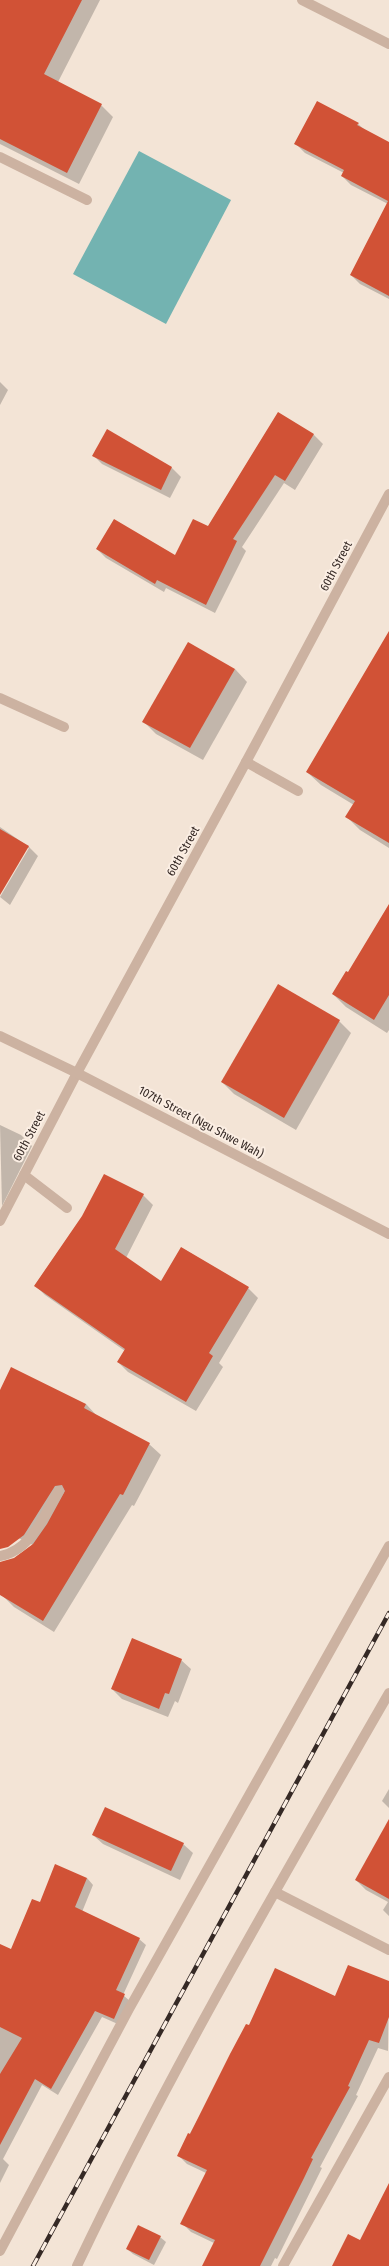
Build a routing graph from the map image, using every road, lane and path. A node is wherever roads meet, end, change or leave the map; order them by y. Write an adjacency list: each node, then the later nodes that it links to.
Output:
1 (302, 0): 2 (street)
2 (389, 44)
3 (0, 158): 4 (street)
4 (87, 200)
5 (389, 494): 8 (street, 60th Street)
6 (0, 698): 7 (street)
7 (64, 727)
8 (246, 762): 9 (street); 11 (street, 60th Street)
9 (298, 791)
10 (0, 1036): 11 (street, 107th Street (Ngu Shwe Wah))
11 (77, 1073): 12 (street, 60th Street); 15 (street, 107th Street (Ngu Shwe Wah))
12 (24, 1175): 13 (street); 14 (street, 60th Street)
13 (67, 1208)
14 (0, 1221)
15 (389, 1234)
16 (59, 1491): 18 (street)
17 (389, 1546): 23 (street)
18 (0, 1556)
19 (389, 1692): 20 (street)
20 (275, 1892): 21 (street); 24 (street)
21 (389, 1950)
22 (389, 2077): 25 (street)
23 (0, 2251)
24 (76, 2266)
25 (283, 2266)

